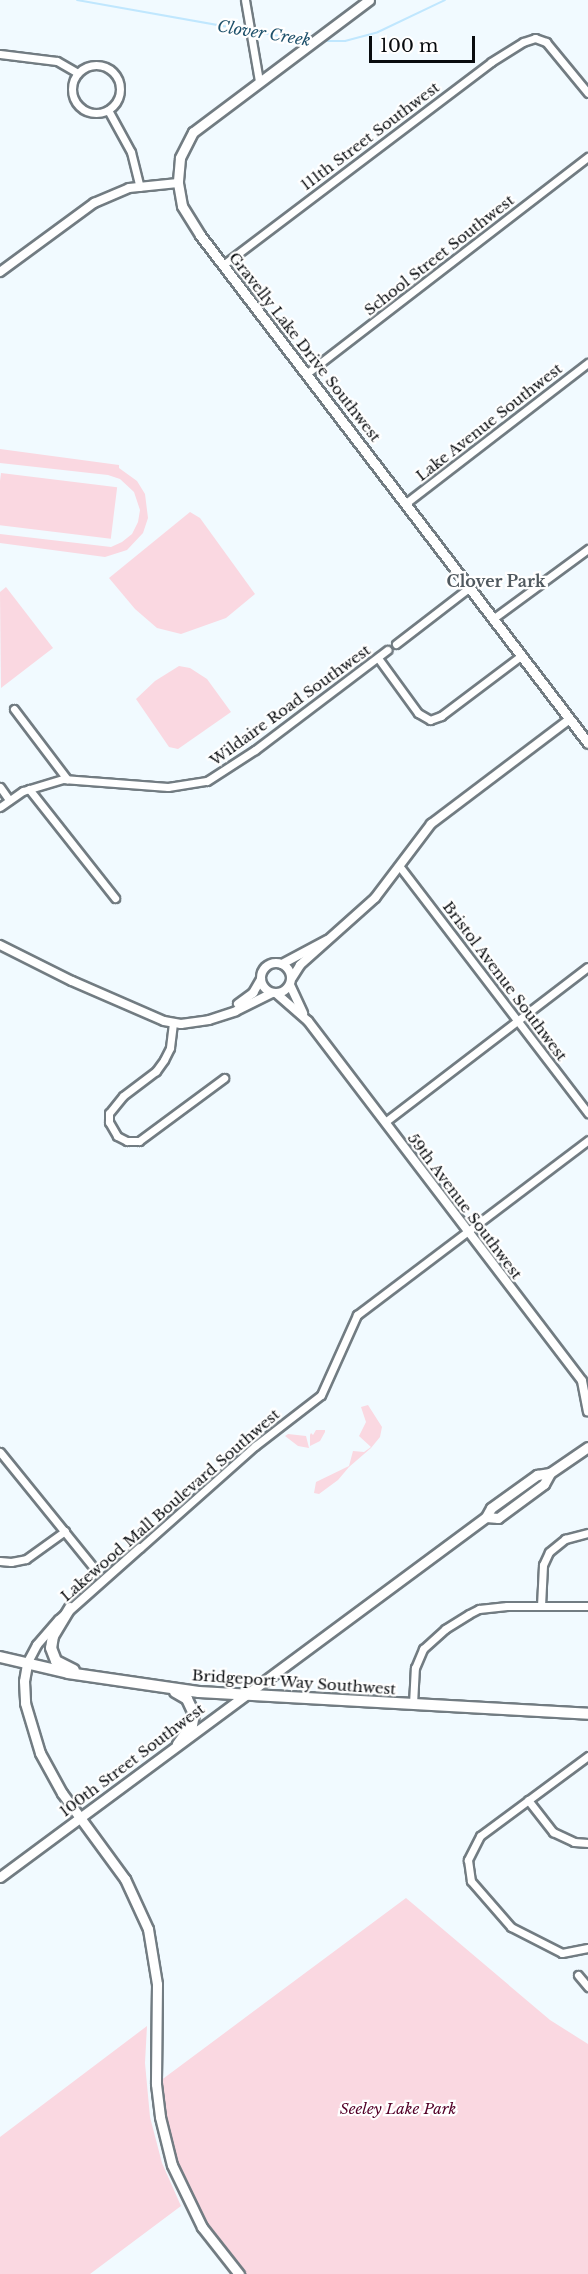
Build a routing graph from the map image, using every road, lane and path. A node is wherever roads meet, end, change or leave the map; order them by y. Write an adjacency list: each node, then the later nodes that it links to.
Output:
1 (245, 0): 7 (street)
2 (359, 0): 4 (main road)
3 (369, 0): 4 (main road, Gravelly Lake Drive Southwest)
4 (336, 25): 7 (main road, Gravelly Lake Drive Southwest)
5 (0, 54): 6 (street)
6 (78, 73): 9 (street); 9 (street)
7 (259, 81): 11 (main road, Gravelly Lake Drive Southwest)
8 (588, 93): 13 (street, 111th Street Southwest)
9 (108, 110): 12 (street)
10 (588, 157): 16 (street, School Street Southwest)
11 (178, 183): 12 (street); 13 (main road, Gravelly Lake Drive Southwest)
12 (140, 187): 14 (street)
13 (223, 265): 16 (main road, Gravelly Lake Drive Southwest)
14 (0, 272)
15 (588, 363): 17 (street, Lake Avenue Southwest)
16 (306, 374): 17 (main road, Gravelly Lake Drive Southwest)
17 (406, 503): 19 (main road, Gravelly Lake Drive Southwest)
18 (588, 549): 20 (street)
19 (470, 587): 20 (main road, Gravelly Lake Drive Southwest); 21 (street)
20 (494, 618): 23 (main road, Gravelly Lake Drive Southwest)
21 (396, 644)
22 (387, 650): 24 (street, Wildaire Road Southwest)
23 (522, 655): 24 (street); 26 (main road, Gravelly Lake Drive Southwest)
24 (378, 658): 28 (street, Wildaire Road Southwest)
25 (14, 709): 28 (street)
26 (570, 719): 27 (main road, Gravelly Lake Drive Southwest); 33 (street)
27 (588, 742)
28 (67, 779): 30 (street, Wildaire Road Southwest)
29 (0, 787): 31 (street)
30 (30, 789): 31 (street, Wildaire Road Southwest); 34 (street)
31 (9, 800): 32 (street, Wildaire Road Southwest)
32 (0, 807)
33 (400, 867): 35 (street); 43 (street, Bristol Avenue Southwest)
34 (114, 898)
35 (330, 939): 37 (street); 40 (street)
36 (0, 945): 45 (street)
37 (282, 964): 39 (street); 40 (street)
38 (588, 967): 43 (street)
39 (261, 978): 41 (street); 42 (street)
40 (291, 981): 41 (street); 44 (street, 59th Avenue Southwest)
41 (274, 993): 42 (street); 44 (street, 59th Avenue Southwest)
42 (220, 1017): 45 (street)
43 (518, 1020): 47 (street, Bristol Avenue Southwest); 48 (street)
44 (308, 1021): 48 (street, 59th Avenue Southwest)
45 (173, 1023): 46 (street)
46 (224, 1078)
47 (588, 1113)
48 (385, 1122): 50 (street, 59th Avenue Southwest)
49 (588, 1140): 50 (street, Lakewood Mall Boulevard Southwest)
50 (468, 1232): 51 (street, 59th Avenue Southwest); 58 (street, Lakewood Mall Boulevard Southwest)
51 (582, 1381): 52 (street); 53 (street, 59th Avenue Southwest)
52 (588, 1394)
53 (588, 1412)
54 (588, 1447): 68 (main road, 100th Street Southwest)
55 (0, 1452): 56 (street)
56 (65, 1531): 59 (street); 60 (street)
57 (588, 1533): 61 (street)
58 (140, 1548): 63 (street, Lakewood Mall Boulevard Southwest)
59 (0, 1560)
60 (94, 1568)
61 (541, 1606): 62 (street); 69 (street)
62 (588, 1606)
63 (70, 1608): 65 (street, Lakewood Mall Boulevard Southwest); 66 (main road)
64 (0, 1657): 65 (main road, Bridgeport Way Southwest)
65 (27, 1664): 66 (main road, Bridgeport Way Southwest); 74 (main road)
66 (84, 1676): 67 (main road, Bridgeport Way Southwest)
67 (157, 1687): 68 (main road, Bridgeport Way Southwest); 71 (main road)
68 (243, 1696): 69 (main road, Bridgeport Way Southwest); 71 (main road, 100th Street Southwest)
69 (413, 1704): 70 (main road, Bridgeport Way Southwest)
70 (588, 1714)
71 (178, 1744): 74 (main road, 100th Street Southwest)
72 (588, 1756): 73 (street)
73 (528, 1800): 75 (street); 77 (street)
74 (80, 1818): 76 (main road, 100th Street Southwest); 80 (main road)
75 (588, 1843)
76 (0, 1877)
77 (588, 1948)
78 (578, 1975): 79 (street)
79 (588, 1987)
80 (239, 2274)

